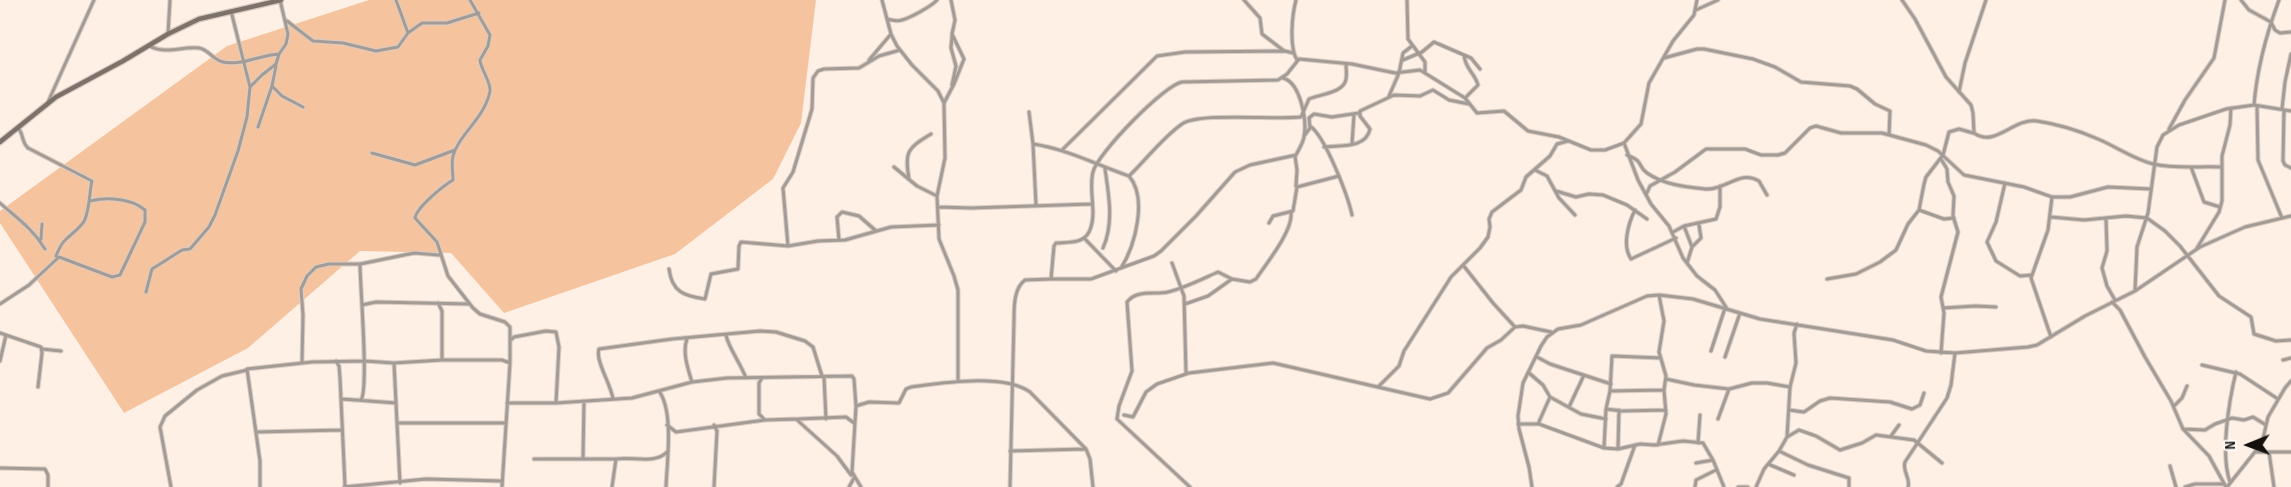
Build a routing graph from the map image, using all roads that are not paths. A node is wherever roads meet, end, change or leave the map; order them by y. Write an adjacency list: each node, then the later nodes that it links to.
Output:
1 (94, 0): 57 (street)
2 (170, 0): 28 (street)
3 (281, 0): 21 (street); 24 (street)
4 (396, 0): 27 (street)
5 (470, 0): 22 (street)
6 (882, 0): 23 (street)
7 (937, 0): 23 (street)
8 (951, 0): 30 (street)
9 (1244, 0): 34 (street)
10 (1296, 0): 35 (street)
11 (1407, 0): 32 (street)
12 (1697, 0): 20 (street)
13 (1718, 0): 20 (street)
14 (1902, 0): 54 (street)
15 (1986, 0): 54 (street)
16 (2230, 0): 19 (street)
17 (2241, 0): 25 (street)
18 (2279, 0): 25 (street)
19 (2224, 2): 72 (street)
20 (1696, 10): 40 (street)
21 (231, 11): 28 (street); 43 (street)
22 (479, 13): 27 (street); 84 (street)
23 (887, 19): 29 (street)
24 (285, 20): 27 (street); 36 (street)
25 (2271, 22): 26 (street); 61 (street)
26 (2291, 32)
27 (408, 33)
28 (168, 34): 31 (street)
29 (891, 34): 33 (street); 46 (street)
30 (952, 34): 53 (street); 53 (street)
31 (149, 46): 43 (street); 57 (street)
32 (1412, 46): 37 (street); 42 (street)
33 (900, 50): 46 (street); 58 (street)
34 (1285, 51): 35 (street); 83 (street)
35 (1293, 53): 41 (street)
36 (279, 54): 43 (street); 44 (street)
37 (1419, 54): 39 (street); 42 (street); 48 (street)
38 (2291, 54): 63 (street)
39 (1464, 55): 47 (street); 56 (street)
40 (1664, 59): 75 (street); 79 (street)
41 (1297, 60): 45 (street); 50 (street)
42 (1403, 60): 49 (street)
43 (245, 61): 52 (street)
44 (276, 64): 51 (street); 52 (street)
45 (1346, 64): 49 (street); 68 (street)
46 (864, 65): 139 (street)
47 (1480, 69)
48 (1425, 72): 49 (street); 56 (street)
49 (1399, 73): 55 (street)
50 (1283, 78): 68 (street); 90 (street)
51 (272, 86): 60 (street); 71 (street)
52 (250, 87): 160 (street)
53 (951, 91): 58 (street)
54 (1959, 92): 73 (street)
55 (1387, 98): 59 (street); 66 (street)
56 (1465, 98): 59 (street)
57 (48, 102): 69 (street)
58 (944, 104): 108 (street)
59 (1470, 105): 77 (street)
60 (303, 106)
61 (2256, 106): 62 (street); 63 (street); 126 (street)
62 (2231, 108): 72 (street); 93 (street)
63 (2283, 110): 64 (street); 94 (street)
64 (2291, 111)
65 (1029, 112): 80 (street)
66 (1359, 113): 67 (street); 81 (street)
67 (1354, 114): 70 (street); 81 (street)
68 (1303, 115): 76 (street); 97 (street)
69 (17, 126): 78 (street); 110 (street)
70 (1310, 126): 76 (street); 82 (street)
71 (258, 127)
72 (2169, 130): 89 (street)
73 (1974, 133): 88 (street); 89 (street)
74 (931, 134): 99 (street)
75 (1889, 135): 88 (street); 100 (street)
76 (1304, 136): 87 (street)
77 (1568, 141): 79 (street); 96 (street)
78 (0, 142)
79 (1624, 142): 86 (street)
80 (1033, 144): 83 (street); 113 (street)
81 (1352, 144): 82 (street)
82 (1324, 147): 98 (street)
83 (1063, 149): 90 (street)
84 (455, 150): 85 (street); 144 (street)
85 (372, 153)
86 (1628, 155): 100 (street); 106 (street)
87 (1295, 156): 103 (street); 151 (street)
88 (1942, 157): 101 (street); 117 (street); 123 (street)
89 (2153, 164): 91 (street); 104 (street)
90 (1095, 165): 95 (street); 112 (street)
91 (2191, 166): 93 (street); 115 (street)
92 (894, 167): 99 (street)
93 (2221, 167): 115 (street)
94 (2291, 168)
95 (1105, 169): 97 (street); 141 (street)
96 (1535, 170): 105 (street); 150 (street)
97 (1129, 176): 151 (street)
98 (1339, 176): 103 (street); 119 (street)
99 (909, 179): 108 (street)
100 (1662, 181): 102 (street); 106 (street)
101 (2006, 183): 109 (street); 154 (street)
102 (1720, 186): 107 (street); 129 (street)
103 (1295, 188): 118 (street)
104 (2151, 189): 109 (street); 125 (street)
105 (1556, 191): 116 (street); 120 (street)
106 (1646, 195): 134 (street)
107 (1767, 195)
108 (937, 196): 114 (street)
109 (2052, 197): 122 (street)
110 (90, 201): 145 (street); 164 (street)
111 (0, 203): 138 (street)
112 (1092, 204): 113 (street); 135 (street)
113 (1036, 205): 114 (street)
114 (938, 207): 131 (street)
115 (2220, 207): 143 (street)
116 (1635, 210): 127 (street); 136 (street)
117 (1919, 210): 123 (street); 157 (street)
118 (1292, 213): 128 (street); 156 (street)
119 (1352, 215)
120 (1575, 215)
121 (2291, 216): 126 (street)
122 (2051, 217): 124 (street); 154 (street)
123 (1954, 218): 170 (street)
124 (2106, 218): 125 (street); 162 (street)
125 (2147, 218): 146 (street); 159 (street)
126 (2282, 218): 143 (street)
127 (1647, 219)
128 (1269, 223)
129 (1699, 224): 132 (street); 140 (street)
130 (42, 225): 138 (street)
131 (939, 225): 133 (street); 214 (street)
132 (1684, 226): 134 (street); 140 (street)
133 (875, 230): 137 (street); 137 (street)
134 (1673, 232): 136 (street)
135 (1084, 238): 153 (street); 155 (street)
136 (1676, 238): 148 (street)
137 (839, 240): 139 (street)
138 (40, 241): 142 (street)
139 (788, 246): 152 (street)
140 (1692, 247): 148 (street)
141 (1103, 248)
142 (45, 249)
143 (2197, 249): 146 (street)
144 (440, 255): 149 (street); 165 (street)
145 (56, 256)
146 (2187, 256): 159 (street); 182 (street)
147 (1172, 263): 158 (street)
148 (1687, 263): 169 (street)
149 (360, 264): 167 (street); 199 (street)
150 (1463, 265): 173 (street); 222 (street)
151 (1120, 268): 153 (street)
152 (669, 270)
153 (1116, 271): 155 (street)
154 (2031, 275): 178 (street)
155 (1051, 279): 218 (street)
156 (1232, 279): 158 (street); 166 (street)
157 (1827, 279)
158 (1182, 287): 166 (street); 322 (street)
159 (2135, 291): 162 (street)
160 (146, 292)
161 (1659, 295): 169 (street); 174 (street); 191 (street)
162 (2114, 301): 178 (street); 241 (street)
163 (438, 303): 165 (street); 167 (street); 193 (street)
164 (0, 304)
165 (470, 304): 181 (street)
166 (1185, 304): 207 (street)
167 (361, 306): 198 (street)
168 (1995, 307): 170 (street)
169 (1726, 308): 171 (street); 186 (street)
170 (1943, 308): 187 (street)
171 (1740, 313): 172 (street); 190 (street)
172 (1797, 324): 187 (street); 223 (street)
173 (1515, 327): 174 (street); 222 (street)
174 (1551, 332): 189 (street)
175 (0, 333): 176 (street)
176 (6, 335): 184 (street); 195 (street)
177 (726, 335): 180 (street); 209 (street); 210 (street)
178 (2051, 337): 188 (street)
179 (681, 339): 180 (street); 183 (street); 232 (street)
180 (687, 339): 183 (street)
181 (511, 340): 201 (street); 239 (street)
182 (2291, 340)
183 (685, 344): 215 (street)
184 (42, 349): 185 (street); 221 (street)
185 (61, 351)
186 (1711, 351)
187 (1941, 353): 188 (street)
188 (1955, 353): 275 (street)
189 (1537, 357): 206 (street); 208 (street)
190 (1725, 357)
191 (1661, 358): 213 (street); 219 (street)
192 (2291, 358): 194 (street)
193 (442, 360): 200 (street); 201 (street)
194 (2283, 360)
195 (0, 361)
196 (336, 361): 197 (street); 199 (street); 203 (street)
197 (342, 361): 198 (street); 203 (street)
198 (365, 361): 200 (street); 235 (street)
199 (302, 362): 204 (street)
200 (394, 363): 237 (street)
201 (510, 363): 238 (street)
202 (2202, 365): 205 (street)
203 (339, 366): 231 (street)
204 (248, 369): 270 (street); 310 (street)
205 (2236, 372): 234 (street); 255 (street)
206 (1529, 373): 230 (street); 261 (street)
207 (1186, 374): 222 (street); 248 (street)
208 (1584, 375): 219 (street); 242 (street)
209 (823, 377): 212 (street); 240 (street); 250 (street)
210 (746, 378): 211 (street); 215 (street)
211 (754, 378): 212 (street); 217 (street)
212 (762, 378): 217 (street)
213 (1666, 379): 225 (street); 226 (street)
214 (958, 380): 218 (street); 240 (street)
215 (692, 382): 224 (street)
216 (2290, 382): 234 (street)
217 (759, 383): 256 (street)
218 (1011, 384): 281 (street); 283 (street)
219 (1611, 384): 228 (street)
220 (2187, 386): 241 (street)
221 (38, 387)
222 (1379, 387)
223 (1791, 387): 225 (street); 246 (street)
224 (668, 389): 227 (street); 233 (street)
225 (1729, 389): 254 (street)
226 (1664, 390): 228 (street); 245 (street)
227 (659, 391): 232 (street); 233 (street)
228 (1610, 392): 243 (street)
229 (1923, 393): 246 (street)
230 (1550, 397): 242 (street); 262 (street)
231 (342, 399): 235 (street); 268 (street)
232 (613, 399): 236 (street)
233 (664, 399): 263 (street)
234 (2278, 399): 265 (street)
235 (361, 400): 237 (street)
236 (584, 401): 239 (street); 290 (street)
237 (396, 403): 257 (street)
238 (507, 403): 239 (street); 258 (street)
239 (556, 403)
240 (856, 406): 247 (street)
241 (2174, 406): 267 (street)
242 (1569, 407): 253 (street)
243 (1606, 409): 244 (street); 253 (street)
244 (1619, 410): 245 (street); 280 (street)
245 (1666, 410): 278 (street)
246 (1788, 410): 273 (street)
247 (855, 411): 251 (street); 259 (street)
248 (1124, 415)
249 (1700, 415): 276 (street)
250 (826, 418): 251 (street); 252 (street)
251 (847, 418): 259 (street)
252 (796, 419): 256 (street); 301 (street)
253 (1606, 419): 279 (street)
254 (1718, 419)
255 (2228, 419): 265 (street); 267 (street); 304 (street)
256 (765, 420): 260 (street)
257 (397, 423): 258 (street); 305 (street)
258 (505, 423): 303 (street)
259 (854, 423): 301 (street)
260 (721, 424): 264 (street); 269 (street)
261 (1518, 424): 262 (street); 323 (street)
262 (1538, 424): 279 (street)
263 (667, 425): 271 (street); 274 (street)
264 (714, 425): 269 (street); 271 (street)
265 (2266, 425): 285 (street)
266 (1899, 426): 272 (street)
267 (2183, 429): 308 (street)
268 (342, 430): 270 (street); 312 (street)
269 (717, 431): 317 (street)
270 (256, 432): 311 (street)
271 (676, 432): 274 (street)
272 (1890, 436): 273 (street); 275 (street)
273 (1787, 437): 284 (street)
274 (668, 440): 282 (street)
275 (1917, 441): 294 (street); 329 (street)
276 (1698, 442): 278 (street); 292 (street)
277 (1635, 445): 278 (street); 280 (street); 306 (street)
278 (1658, 445)
279 (1604, 448): 280 (street)
280 (1618, 448)
281 (1086, 449): 283 (street); 321 (street)
282 (668, 451): 288 (street); 295 (street)
283 (1010, 451): 320 (street)
284 (1779, 452): 296 (street); 307 (street)
285 (2256, 452): 286 (street); 304 (street)
286 (2269, 452): 287 (street); 332 (street)
287 (2291, 452)
288 (658, 458): 291 (street); 295 (street)
289 (534, 459): 290 (street)
290 (583, 459): 291 (street)
291 (616, 459): 315 (street)
292 (1713, 460): 293 (street); 299 (street)
293 (1696, 463)
294 (1942, 463)
295 (667, 464): 316 (street)
296 (1768, 464): 300 (street); 328 (street)
297 (2170, 466): 330 (street)
298 (0, 468): 309 (street)
299 (1716, 470): 324 (street); 325 (street)
300 (1794, 475)
301 (853, 477): 318 (street); 319 (street)
302 (447, 481): 303 (street); 305 (street); 313 (street)
303 (502, 481): 314 (street)
304 (2230, 482): 308 (street)
305 (400, 483): 312 (street)
306 (1620, 486)
307 (1849, 486)
308 (2226, 486): 331 (street)
309 (48, 487)
310 (171, 487)
311 (261, 487)
312 (344, 487)
313 (446, 487)
314 (502, 487)
315 (612, 487)
316 (666, 487)
317 (714, 487)
318 (849, 487)
319 (861, 487)
320 (1010, 487)
321 (1093, 487)
322 (1190, 487)
323 (1532, 487)
324 (1695, 487)
325 (1724, 487)
326 (1738, 487): 327 (street)
327 (1748, 487)
328 (1756, 487)
329 (1908, 487)
330 (2176, 487)
331 (2185, 487)
332 (2274, 487)

